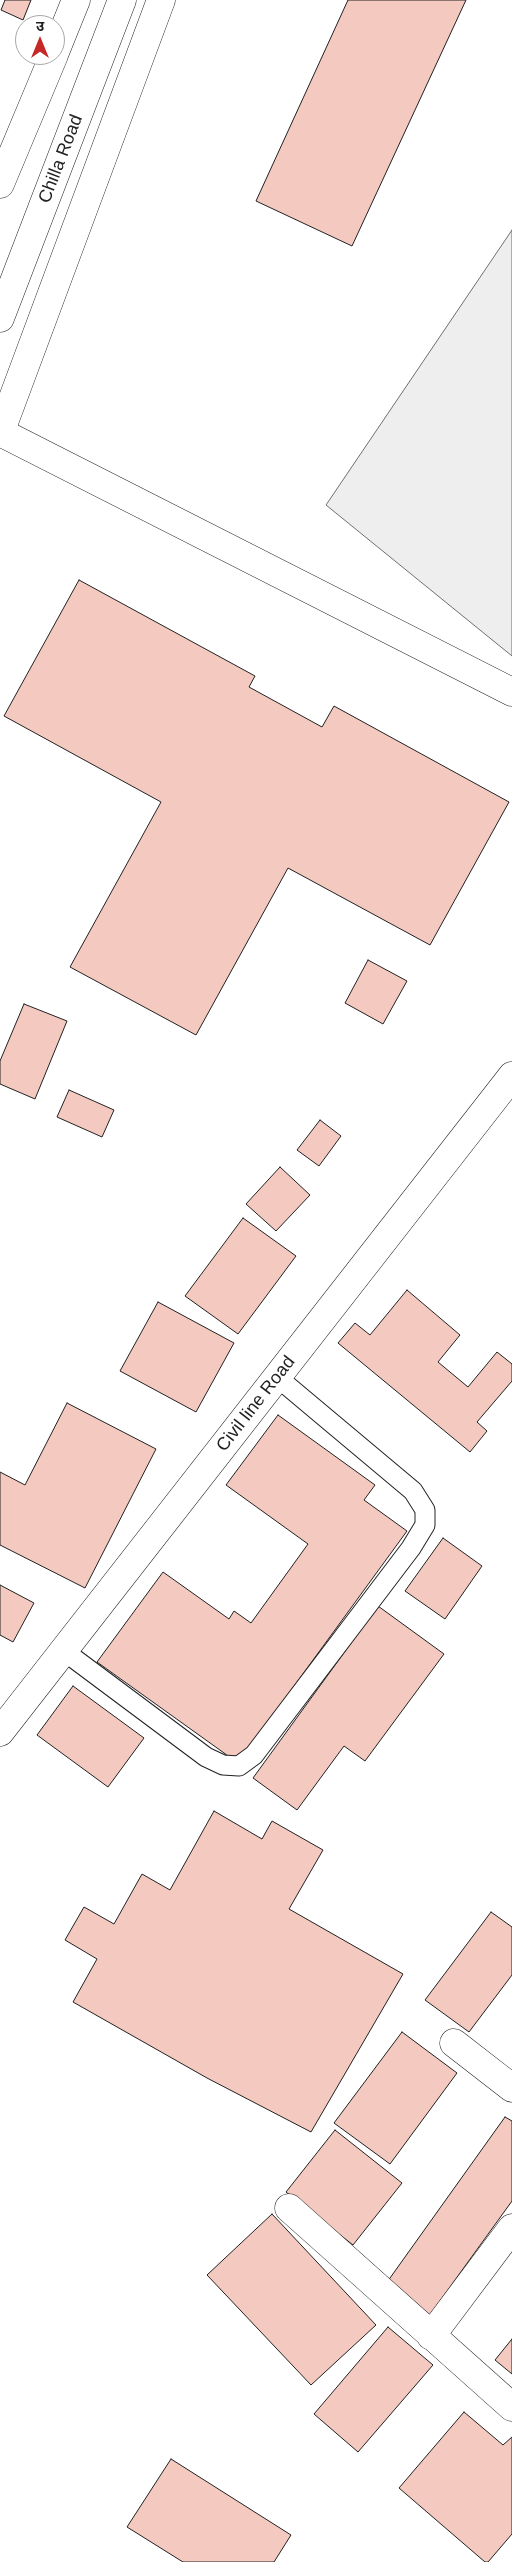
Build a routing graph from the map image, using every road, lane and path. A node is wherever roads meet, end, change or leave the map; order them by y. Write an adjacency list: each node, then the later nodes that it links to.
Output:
1 (76, 0): 4 (street)
2 (122, 0): 7 (street, Chilla Road)
3 (161, 0): 8 (street)
4 (65, 26)
5 (49, 65): 6 (street)
6 (0, 184)
7 (0, 318)
8 (0, 433): 9 (street)
9 (512, 692)
10 (512, 1076): 11 (street, Civil line Road)
11 (277, 1377): 12 (street, Civil line Road); 12 (lane)
12 (64, 1651): 13 (street, Civil line Road)
13 (0, 1732)
14 (454, 2043): 15 (street)
15 (512, 2088)
16 (289, 2208): 18 (street)
17 (512, 2228): 18 (street)
18 (431, 2336): 19 (street)
19 (512, 2407)

